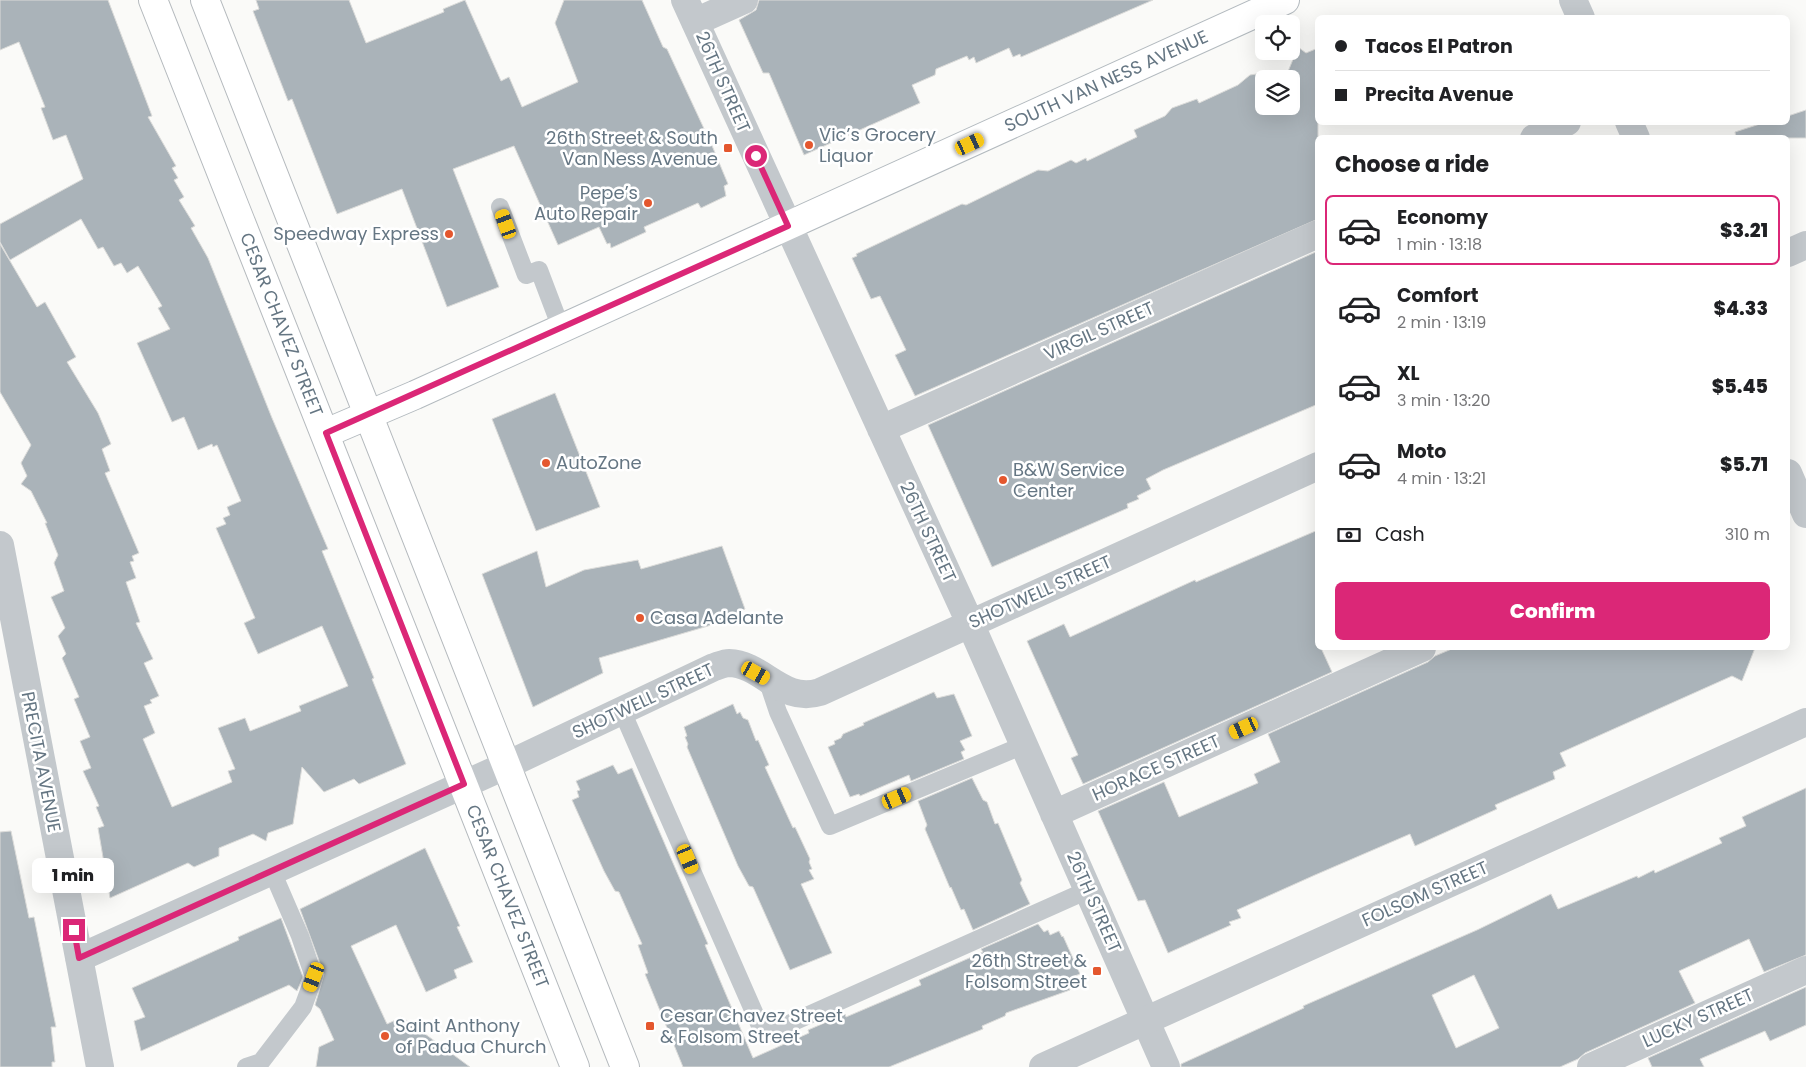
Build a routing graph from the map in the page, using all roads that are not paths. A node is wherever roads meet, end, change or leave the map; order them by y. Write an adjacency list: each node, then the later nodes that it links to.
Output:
1 (153, 0): 18 (main road, CESAR CHAVEZ STREET)
2 (205, 0): 16 (main road)
3 (744, 0): 6 (street)
4 (1285, 0): 11 (main road, SOUTH VAN NESS AVENUE)
5 (1574, 0): 7 (street)
6 (690, 11): 11 (street, 26TH STREET)
7 (1580, 15)
8 (1561, 125): 9 (street)
9 (1540, 135)
10 (500, 207): 15 (lane)
11 (788, 226): 15 (main road, SOUTH VAN NESS AVENUE); 17 (street, 26TH STREET)
12 (1315, 235): 17 (street, VIRGIL STREET)
13 (1806, 244): 14 (street)
14 (1790, 252)
15 (561, 328): 16 (main road, SOUTH VAN NESS AVENUE)
16 (369, 415): 18 (main road, SOUTH VAN NESS AVENUE); 29 (main road)
17 (881, 429): 23 (street, 26TH STREET)
18 (326, 433): 30 (main road, CESAR CHAVEZ STREET)
19 (1315, 467): 23 (street, SHOTWELL STREET)
20 (1790, 480): 21 (street)
21 (1806, 514)
22 (0, 545): 34 (street, PRECITA AVENUE)
23 (970, 623): 25 (street, SHOTWELL STREET); 28 (street, 26TH STREET)
24 (1418, 650): 31 (street, HORACE STREET)
25 (767, 679): 26 (street, SHOTWELL STREET); 28 (lane)
26 (622, 711): 29 (street, SHOTWELL STREET); 33 (lane)
27 (1806, 722): 36 (street, FOLSOM STREET)
28 (1024, 745): 31 (street, 26TH STREET)
29 (505, 766): 30 (street, SHOTWELL STREET); 40 (main road)
30 (464, 784): 32 (street, SHOTWELL STREET); 38 (main road, CESAR CHAVEZ STREET)
31 (1054, 814): 33 (street, 26TH STREET)
32 (272, 871): 34 (street, SHOTWELL STREET); 37 (lane)
33 (1088, 890): 36 (street, 26TH STREET)
34 (79, 958): 39 (street, PRECITA AVENUE)
35 (1806, 970): 43 (street, LUCKY STREET)
36 (1146, 1020): 41 (street, FOLSOM STREET); 42 (street, 26TH STREET)
37 (257, 1065)
38 (573, 1066)
39 (100, 1067)
40 (625, 1067)
41 (1043, 1067)
42 (1166, 1067)
43 (1590, 1067)

